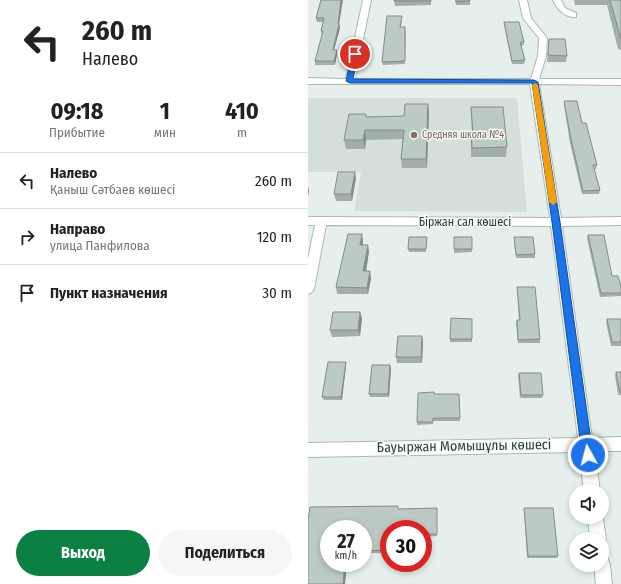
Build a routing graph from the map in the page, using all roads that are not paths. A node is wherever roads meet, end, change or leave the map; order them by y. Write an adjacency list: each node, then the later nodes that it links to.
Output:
1 (367, 0): 6 (street)
2 (524, 0): 7 (street)
3 (557, 0): 4 (street)
4 (573, 15)
5 (308, 81): 6 (street)
6 (350, 81): 7 (street)
7 (534, 82): 8 (street); 12 (street)
8 (621, 82)
9 (308, 221): 10 (street, Біржан сал көшесі)
10 (321, 221): 12 (street, Біржан сал көшесі); 13 (street)
11 (621, 221): 12 (street, Біржан сал көшесі)
12 (556, 222): 14 (street)
13 (308, 289)
14 (586, 443): 15 (street, Бауыржан Момышұлы көшесі); 16 (street, Бауыржан Момышұлы көшесі); 17 (street)
15 (621, 444)
16 (308, 450)
17 (591, 484)
18 (603, 572): 19 (street)
19 (604, 584)

